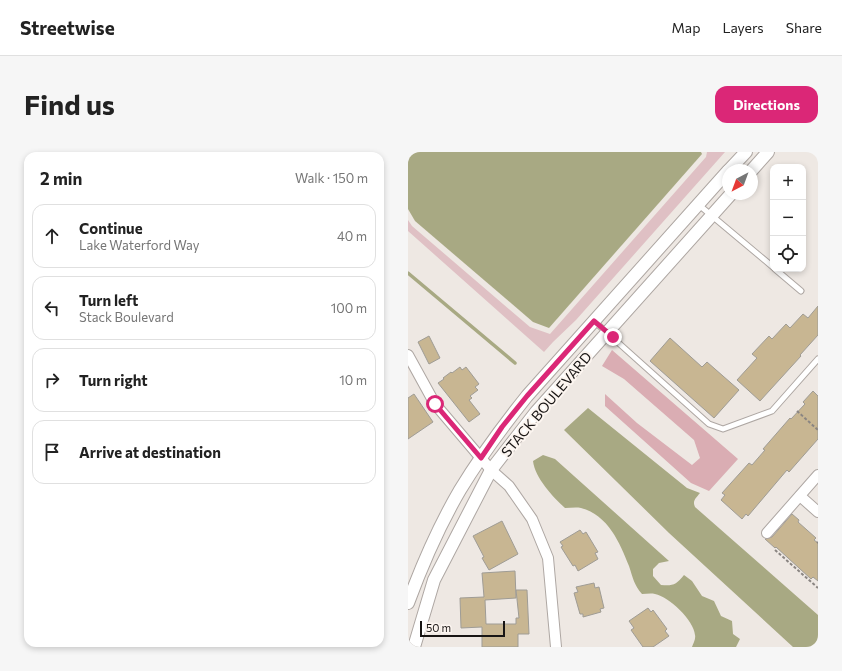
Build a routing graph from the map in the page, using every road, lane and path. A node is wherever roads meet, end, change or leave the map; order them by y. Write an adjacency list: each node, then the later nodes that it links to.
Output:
1 (746, 152): 3 (street, STACK BOULEVARD)
2 (768, 152): 4 (street)
3 (735, 164)
4 (757, 164)
5 (722, 178): 7 (street, STACK BOULEVARD)
6 (725, 200): 8 (street, STACK BOULEVARD)
7 (698, 204): 8 (lane); 12 (street, STACK BOULEVARD)
8 (712, 215): 9 (lane); 13 (street, STACK BOULEVARD)
9 (770, 264)
10 (779, 272): 11 (lane)
11 (801, 291)
12 (594, 321): 13 (lane); 18 (street, STACK BOULEVARD)
13 (607, 332): 15 (lane); 19 (street, STACK BOULEVARD)
14 (408, 355): 18 (street)
15 (818, 359)
16 (797, 411): 17 (path)
17 (818, 430)
18 (481, 458): 19 (street); 26 (street, STACK BOULEVARD)
19 (491, 470): 27 (street, STACK BOULEVARD); 28 (street)
20 (818, 475): 21 (street)
21 (800, 496): 22 (street); 23 (street)
22 (818, 512)
23 (767, 534)
24 (775, 550): 25 (path)
25 (818, 588)
26 (408, 603)
27 (414, 647)
28 (556, 647)

